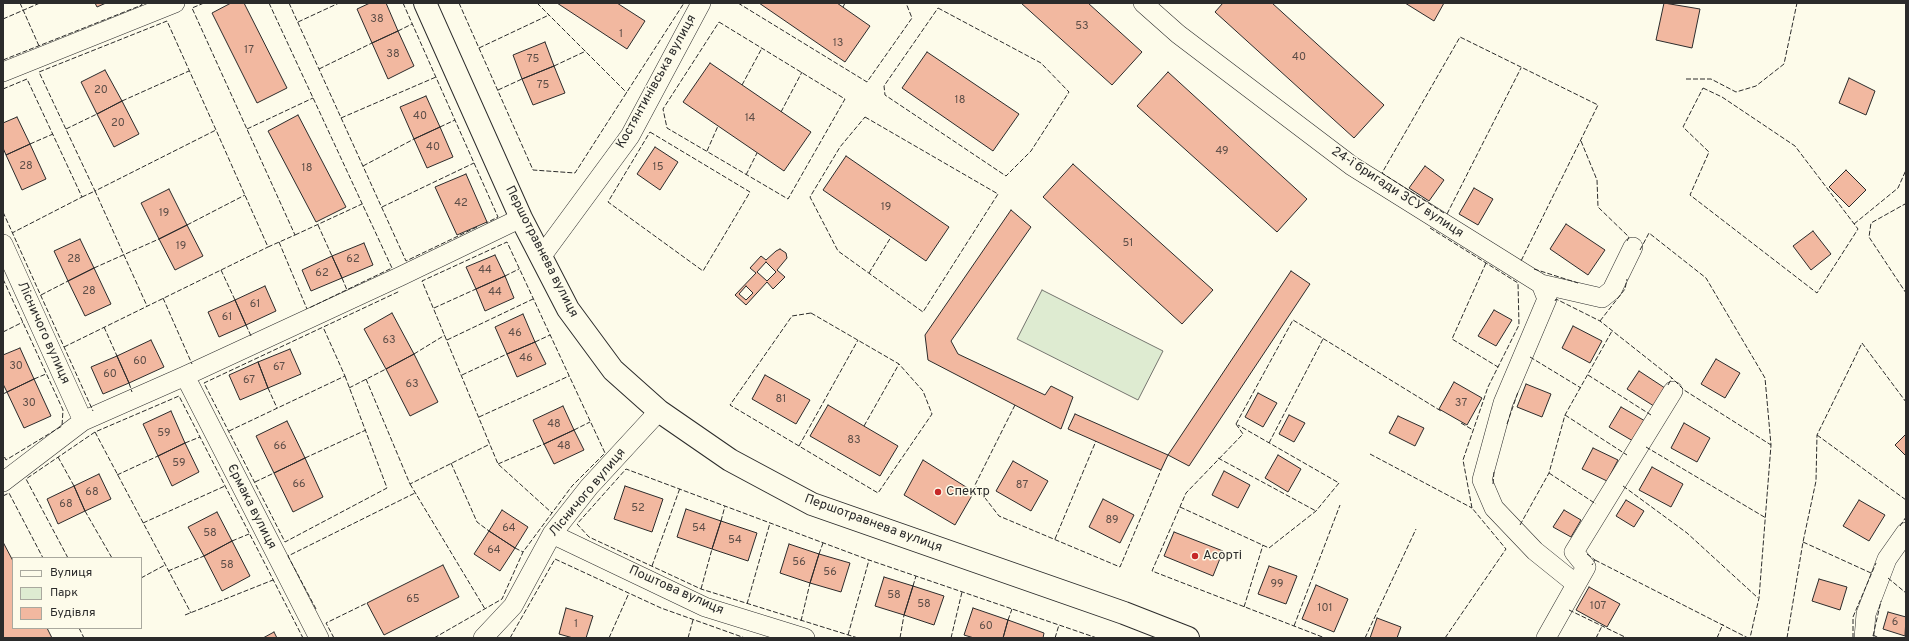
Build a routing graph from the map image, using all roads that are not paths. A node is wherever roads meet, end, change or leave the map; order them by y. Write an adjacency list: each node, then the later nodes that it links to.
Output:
1 (175, 3): 5 (street)
2 (425, 3): 7 (main road, Першотравнева вулиця)
3 (701, 3): 10 (street, Костянтинівська вулиця)
4 (1144, 3): 11 (street, 24-ї бригади ЗСУ вулиця)
5 (154, 7): 6 (street)
6 (3, 72)
7 (521, 218): 10 (main road, Першотравнева вулиця); 12 (street)
8 (3, 244): 15 (street, Лісничого вулиця)
9 (1633, 248): 11 (street, 24-ї бригади ЗСУ вулиця)
10 (541, 257): 14 (main road, Першотравнева вулиця)
11 (1541, 284): 19 (street)
12 (185, 376): 15 (street); 21 (street, Єрмака вулиця)
13 (1674, 391): 19 (street)
14 (660, 411): 18 (street, Лісничого вулиця); 20 (main road, Першотравнева вулиця)
15 (83, 421): 16 (street)
16 (3, 482)
17 (1906, 532): 26 (street)
18 (552, 534): 22 (street, Лісничого вулиця); 23 (street, Поштова вулиця)
19 (1576, 584): 25 (street)
20 (1159, 633): 24 (main road, Першотравнева вулиця)
21 (319, 638)
22 (483, 638)
23 (805, 638)
24 (1188, 638)
25 (1546, 638)
26 (1864, 638)

